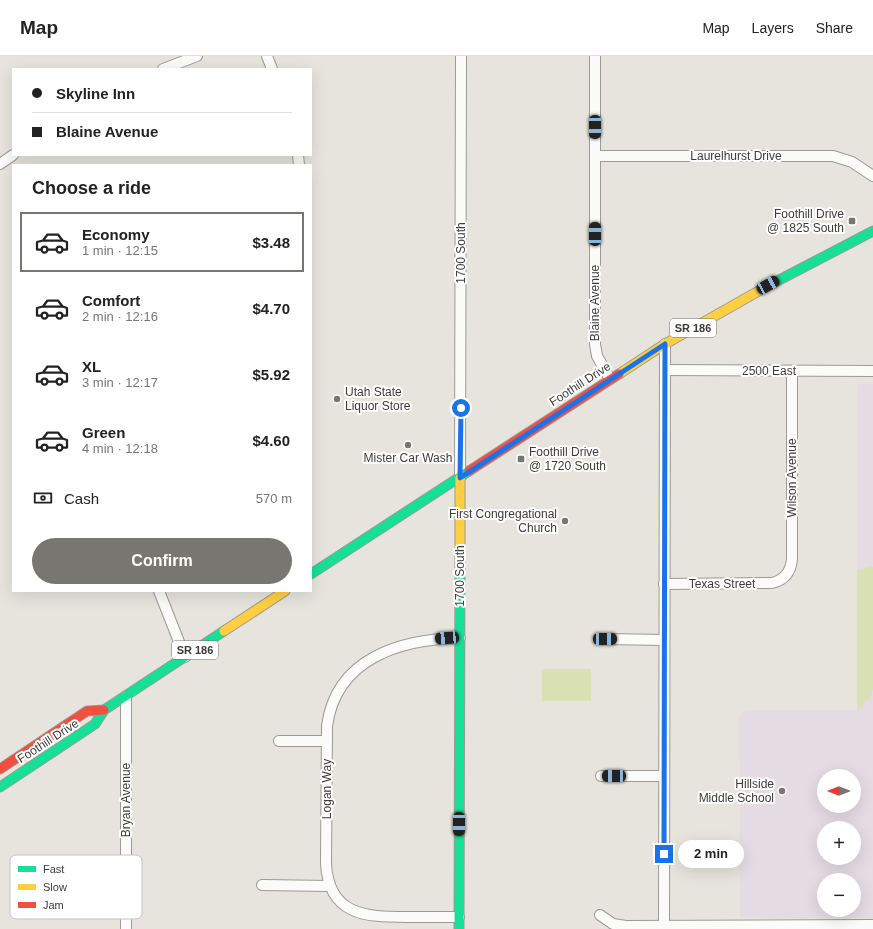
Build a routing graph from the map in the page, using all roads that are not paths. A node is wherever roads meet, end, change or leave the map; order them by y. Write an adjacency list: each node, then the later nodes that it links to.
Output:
1 (197, 56): 5 (street)
2 (268, 56): 6 (street)
3 (461, 56): 17 (street, 1700 South)
4 (595, 56): 8 (street, Blaine Avenue)
5 (166, 68)
6 (272, 68)
7 (12, 156): 9 (street)
8 (595, 156): 10 (street, Laurelhurst Drive); 16 (street, Blaine Avenue)
9 (0, 164)
10 (873, 176)
11 (873, 231): 12 (main road, Foothill Drive / SR 186)
12 (665, 344): 13 (street); 16 (main road, Foothill Drive / SR 186)
13 (665, 370): 14 (street, 2500 East); 20 (street)
14 (792, 371): 15 (street, 2500 East); 19 (street, Wilson Avenue)
15 (873, 371)
16 (610, 379): 17 (main road, Foothill Drive / SR 186)
17 (460, 478): 18 (main road, Foothill Drive / SR 186); 23 (main road, 1700 South)
18 (312, 573)
19 (780, 581): 20 (street, Texas Street)
20 (664, 584): 25 (street)
21 (159, 592): 26 (street)
22 (283, 592): 26 (main road, Foothill Drive / SR 186)
23 (460, 638): 30 (street, Logan Way); 39 (main road, 1700 South)
24 (605, 639): 25 (street)
25 (664, 640): 33 (street)
26 (185, 657): 27 (main road, Foothill Drive / SR 186)
27 (126, 696): 28 (main road, Foothill Drive / SR 186); 35 (street, Bryan Avenue)
28 (104, 710): 31 (main road, Foothill Drive / SR 186); 34 (main road, Foothill Drive / SR 186)
29 (279, 741): 30 (street)
30 (327, 741): 37 (street, Logan Way)
31 (0, 769)
32 (600, 776): 33 (street)
33 (664, 776): 41 (street)
34 (0, 787)
35 (126, 855)
36 (262, 885): 37 (street)
37 (330, 886): 39 (street, Logan Way)
38 (600, 915): 41 (street)
39 (459, 917): 43 (main road, 1700 South)
40 (873, 925): 42 (street)
41 (664, 926): 42 (street)
42 (788, 927)
43 (459, 929)

